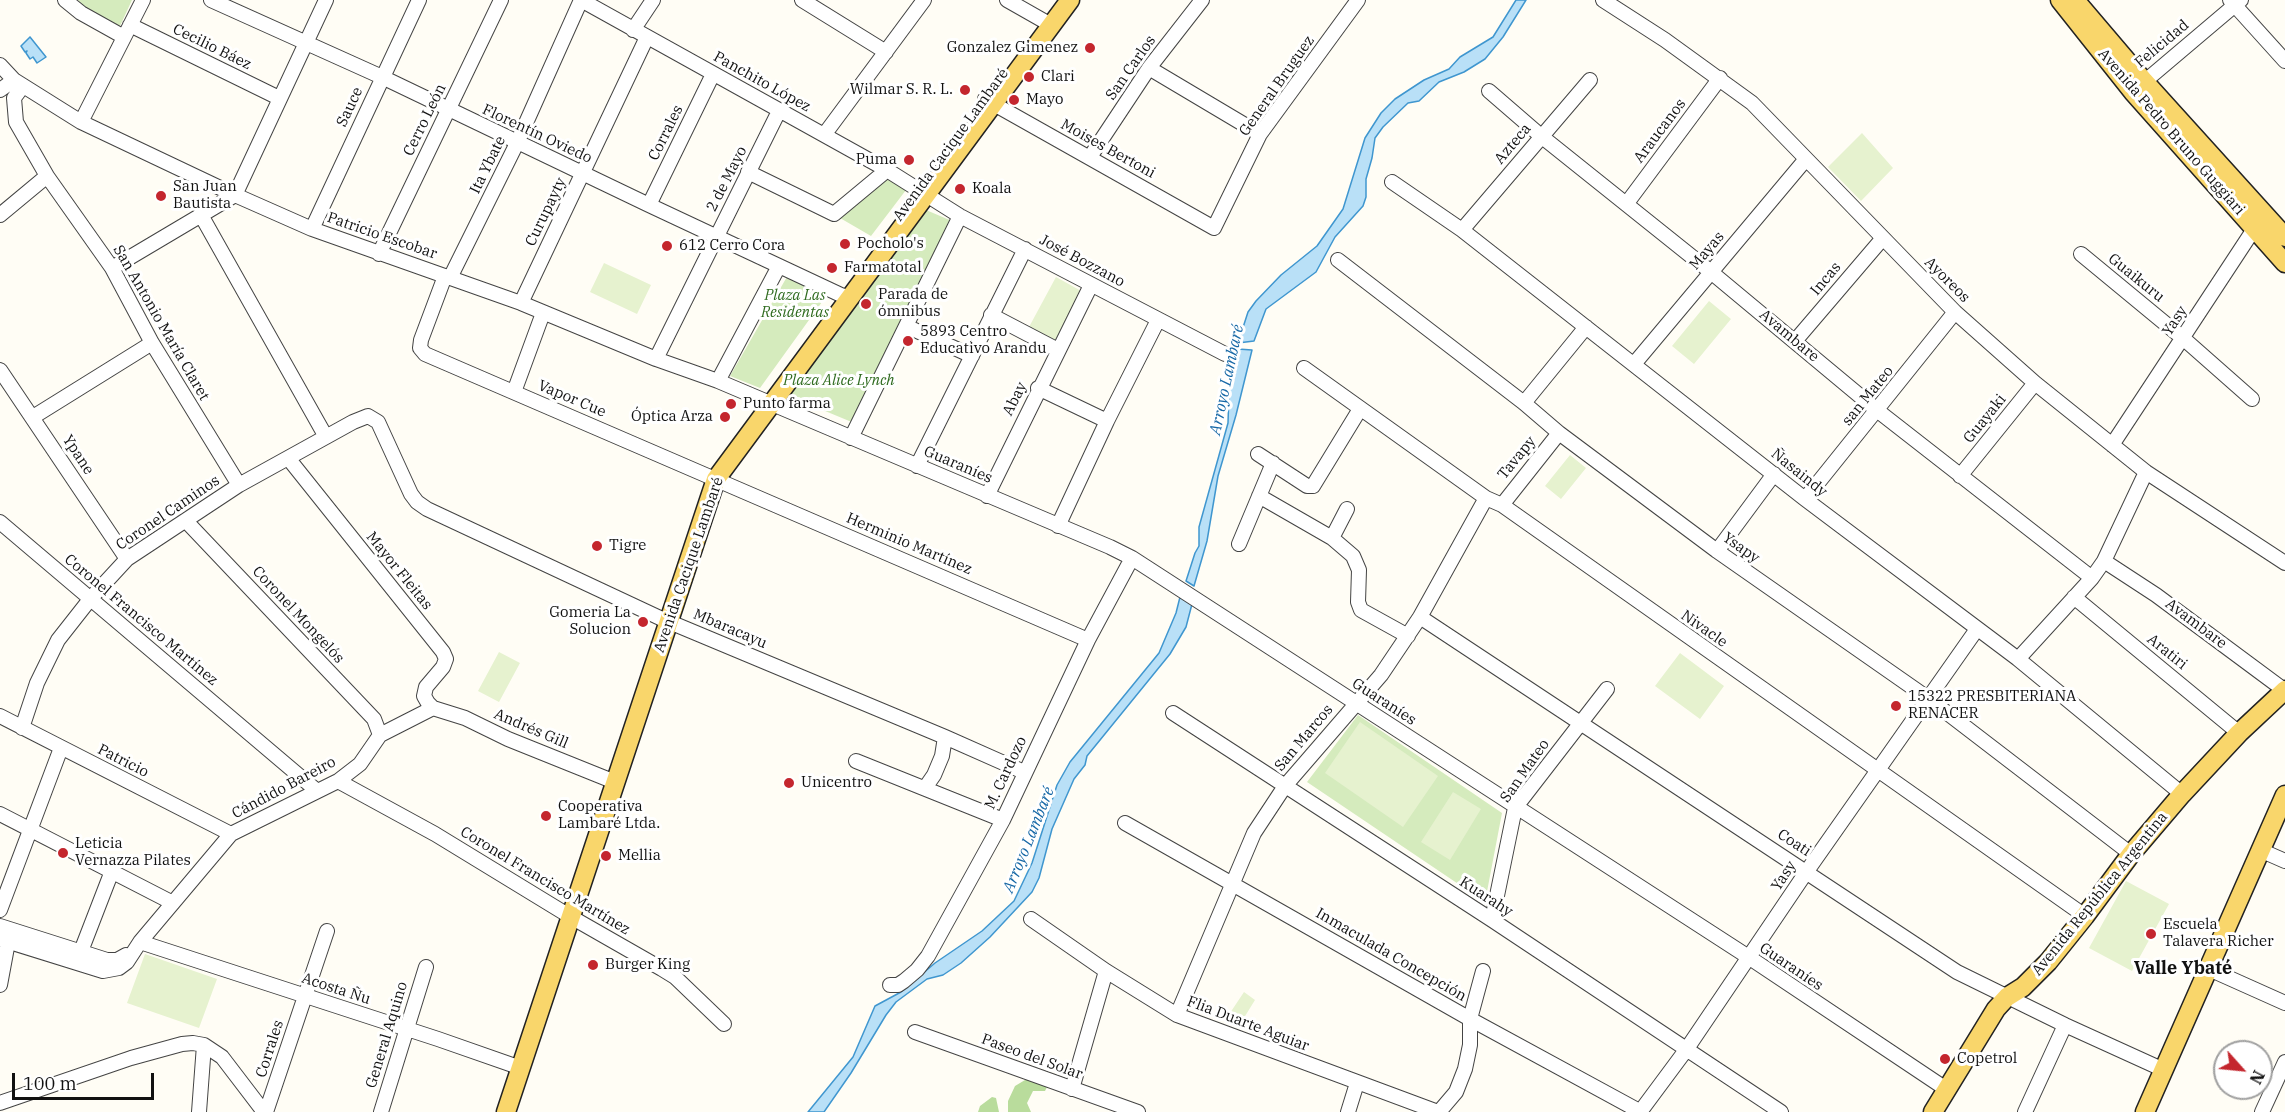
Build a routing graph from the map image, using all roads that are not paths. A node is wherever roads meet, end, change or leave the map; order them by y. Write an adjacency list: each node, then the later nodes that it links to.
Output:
1 (65, 0): 23 (street, Cecilio Báez)
2 (142, 0): 23 (street)
3 (211, 0): 20 (street, Florentín Oviedo)
4 (326, 0): 25 (street)
5 (419, 0): 31 (street, Sauce)
6 (501, 0): 40 (street, Cerro León)
7 (581, 0): 22 (street, Panchito López); 46 (street, Ita Ybate)
8 (653, 0): 22 (street)
9 (802, 0): 26 (street)
10 (924, 0): 26 (street)
11 (1007, 0): 21 (street)
12 (1058, 0): 21 (main road, Avenida Cacique Lambaré)
13 (1070, 0): 21 (main road, Avenida Cacique Lambaré)
14 (1202, 0): 29 (street, San Carlos)
15 (1358, 0): 43 (street, General Bruguez)
16 (1603, 0): 32 (street, Ayoreos)
17 (2060, 0): 35 (main road, Avenida Pedro Bruno Guggiari)
18 (2075, 0): 35 (main road, Avenida Pedro Bruno Guggiari)
19 (2235, 2): 27 (street); 35 (street, Felicidad)
20 (230, 4): 25 (street, Florentín Oviedo)
21 (1047, 23): 39 (main road, Avenida Cacique Lambaré)
22 (633, 30): 24 (street, Panchito López)
23 (127, 31): 38 (street, Cecilio Báez); 42 (street)
24 (647, 37): 30 (street, Panchito López); 51 (street, Curupayty)
25 (307, 42): 31 (street, Florentín Oviedo); 38 (street)
26 (886, 52): 44 (street)
27 (2285, 61)
28 (0, 66): 34 (street, Patricio Escobar)
29 (1149, 68): 43 (street); 47 (street, San Carlos)
30 (713, 75): 41 (street, Panchito López); 57 (street, Corrales)
31 (382, 77): 40 (street, Florentín Oviedo); 63 (street, Sauce)
32 (1720, 78): 48 (street, Ayoreos); 56 (street, Araucanos)
33 (1590, 80): 45 (street, Azteca)
34 (19, 83): 36 (street); 42 (street, Patricio Escobar); 52 (street, San Antonio María Claret)
35 (2139, 86): 61 (main road, Avenida Pedro Bruno Guggiari)
36 (0, 90)
37 (1489, 91): 45 (street, Avambare)
38 (279, 98): 55 (street)
39 (989, 101): 47 (street, Moises Bertoni); 54 (main road, Avenida Cacique Lambaré)
40 (447, 110): 46 (street, Florentín Oviedo); 69 (street, Cerro León)
41 (779, 111): 44 (street, Panchito López); 50 (street, 2 de Mayo)
42 (81, 122): 55 (street, Patricio Escobar)
43 (1260, 134): 62 (street, General Bruguez)
44 (824, 135): 49 (street, Panchito López)
45 (1541, 136): 56 (street, Avambare); 64 (street, Azteca)
46 (517, 143): 51 (street, Florentín Oviedo); 76 (street, Ita Ybate)
47 (1090, 157): 62 (street, Moises Bertoni)
48 (1806, 159): 67 (street, Ayoreos); 75 (street, Mayas)
49 (886, 170): 50 (street); 54 (street, Panchito López)
50 (748, 172): 65 (street, 2 de Mayo)
51 (583, 174): 57 (street, Florentín Oviedo); 79 (street, Curupayty)
52 (47, 176): 58 (street); 74 (street, San Antonio María Claret)
53 (1392, 182): 64 (street, Ñasaindy)
54 (922, 192): 60 (street, José Bozzano); 78 (main road, Avenida Cacique Lambaré)
55 (235, 195): 59 (street); 63 (street, Patricio Escobar)
56 (1627, 203): 75 (street, Avambare)
57 (649, 205): 65 (street, Florentín Oviedo)
58 (0, 215)
59 (201, 215): 74 (street); 112 (street)
60 (960, 216): 68 (street, José Bozzano); 84 (street)
61 (2259, 221): 66 (main road, Avenida Pedro Bruno Guggiari); 72 (main road, Avenida Pedro Bruno Guggiari); 86 (street, Yasy)
62 (1214, 228)
63 (312, 229): 69 (street, Patricio Escobar)
64 (1462, 230): 85 (street, Ñasaindy)
65 (716, 237): 73 (street, Florentín Oviedo); 93 (street, 2 de Mayo)
66 (2285, 237)
67 (1882, 238): 80 (street, Ayoreos); 87 (street, Incas)
68 (1025, 249): 77 (street, José Bozzano); 82 (street)
69 (379, 254): 76 (street, Patricio Escobar)
70 (2081, 254): 86 (street, Guaikuru)
71 (1338, 260): 105 (street, Ysapy)
72 (2285, 263)
73 (779, 266): 78 (street, Florentín Oviedo); 97 (street)
74 (112, 268): 88 (street, San Antonio María Claret)
75 (1711, 272): 87 (street, Avambare); 94 (street, Mayas)
76 (448, 277): 79 (street, Patricio Escobar); 89 (street, Ita Ybate)
77 (1091, 285): 83 (street, José Bozzano); 90 (street, Abay)
78 (845, 296): 104 (main road, Avenida Cacique Lambaré)
79 (520, 303): 81 (street, Patricio Escobar)
80 (1955, 312): 99 (street, Ayoreos); 107 (street, san Mateo)
81 (543, 313): 93 (street, Patricio Escobar); 101 (street)
82 (991, 315): 90 (street); 92 (street)
83 (1158, 320): 91 (street, José Bozzano); 110 (street)
84 (906, 326): 92 (street); 113 (street)
85 (1586, 327): 94 (street, Ñasaindy); 105 (street)
86 (2184, 339): 103 (street, Guaikuru); 114 (street, Yasy)
87 (1795, 341): 107 (street, Avambare)
88 (152, 343): 108 (street); 123 (street, San Antonio María Claret)
89 (420, 345): 101 (street, Vapor Cue)
90 (1058, 350): 100 (street, Abay)
91 (1225, 354)
92 (972, 356): 118 (street)
93 (656, 359): 97 (street, Patricio Escobar)
94 (1634, 364): 120 (street, Ñasaindy)
95 (1304, 368): 106 (street, Nivacle)
96 (0, 370): 98 (street, Ypane)
97 (718, 381): 104 (street, Patricio Escobar)
98 (9, 382): 102 (street); 108 (street, Ypane)
99 (2035, 383): 114 (street, Ayoreos); 121 (street, Guayaki)
100 (1038, 388): 110 (street); 124 (street, Abay)
101 (514, 392): 122 (street, Vapor Cue)
102 (0, 395)
103 (2252, 399)
104 (766, 402): 113 (street, Guaraníes); 122 (main road, Avenida Cacique Lambaré)
105 (1524, 403): 111 (street, Ysapy)
106 (1360, 409): 117 (street); 126 (street, Nivacle)
107 (1878, 411): 121 (street, Avambare); 127 (street, san Mateo)
108 (33, 417): 137 (street, Ypane)
109 (372, 417): 112 (street, Coronel Caminos); 144 (street, Mbaracayu)
110 (1107, 421): 132 (street)
111 (1559, 433): 128 (street, Tavapy); 135 (street, Ysapy)
112 (326, 437): 116 (street, Coronel Caminos)
113 (850, 438): 118 (street, Guaraníes)
114 (2112, 446): 119 (street, Ayoreos)
115 (1258, 454): 117 (street)
116 (288, 458): 123 (street, Coronel Caminos); 153 (street, Mayor Fleitas)
117 (1273, 463): 125 (street)
118 (917, 466): 124 (street, Guaraníes)
119 (2146, 472): 138 (street); 139 (street, Ayoreos)
120 (1774, 474): 127 (street, Ñasaindy); 135 (street)
121 (1960, 476): 140 (street, Avambare)
122 (712, 478): 144 (main road, Avenida Cacique Lambaré); 147 (street, Herminio Martínez)
123 (239, 485): 130 (street, Coronel Caminos)
124 (987, 496): 132 (street, Guaraníes)
125 (1259, 496): 133 (street); 134 (street)
126 (1486, 498): 128 (street, Nivacle); 143 (street, San Marcos)
127 (1805, 499): 145 (street, Ñasaindy)
128 (1502, 505): 163 (street, Nivacle)
129 (1347, 509): 133 (street)
130 (186, 521): 137 (street, Coronel Caminos); 159 (street, Coronel Mongelós)
131 (0, 522): 142 (street, Coronel Francisco Martínez)
132 (1058, 526): 136 (street, Guaraníes)
133 (1332, 538): 146 (street)
134 (1239, 544)
135 (1717, 551): 151 (street, Ysapy)
136 (1132, 558): 147 (street, M. Cardozo); 152 (street, Guaraníes)
137 (127, 559): 142 (street, Coronel Caminos)
138 (2104, 561): 140 (street); 150 (street, Avambare)
139 (2285, 563)
140 (2092, 578): 141 (street)
141 (2074, 597): 148 (street); 158 (street, Aratiri)
142 (91, 598): 157 (street, Coronel Caminos); 169 (street, Coronel Francisco Martínez)
143 (1420, 617): 146 (street, San Marcos); 156 (street, Coati)
144 (665, 620): 160 (street, Mbaracayu); 166 (main road, Avenida Cacique Lambaré)
145 (1977, 629): 148 (street, Ñasaindy); 151 (street, Yasy)
146 (1408, 636): 152 (street, San Marcos)
147 (1088, 640): 164 (street, M. Cardozo)
148 (2018, 659): 170 (street, Ñasaindy)
149 (1607, 689): 156 (street, San Mateo)
150 (2285, 690): 158 (main road, Avenida República Argentina)
151 (1929, 699): 163 (street, Yasy); 179 (street, Ysapy)
152 (1355, 702): 167 (street, San Marcos); 172 (street, Guaraníes)
153 (433, 708): 159 (street, Cándido Bareiro); 166 (street, Andrés Gill)
154 (1173, 713): 167 (street, Kuarahy)
155 (0, 716): 157 (street, Patricio)
156 (1581, 723): 172 (street, San Mateo); 182 (street, Coati)
157 (22, 728): 161 (street, Patricio)
158 (2240, 733): 170 (main road, Avenida República Argentina)
159 (380, 735): 165 (street, Cándido Bareiro)
160 (945, 737): 164 (street, Mbaracayu); 168 (street)
161 (61, 748): 176 (street); 177 (street, Patricio)
162 (856, 761): 168 (street)
163 (1877, 771): 182 (street, Yasy); 187 (street, Nivacle)
164 (1024, 772): 174 (street, M. Cardozo)
165 (338, 781): 169 (street, Cándido Bareiro); 186 (street, Coronel Francisco Martínez)
166 (611, 781): 186 (main road, Avenida Cacique Lambaré)
167 (1285, 786): 183 (street, San Marcos); 189 (street, Kuarahy)
168 (925, 788): 174 (street)
169 (316, 790): 177 (street, Cándido Bareiro)
170 (2182, 794): 179 (main road, Avenida República Argentina)
171 (2285, 795): 178 (main road)
172 (1515, 808): 189 (street, San Mateo); 195 (street, Guaraníes)
173 (0, 814): 176 (street)
174 (1003, 820): 201 (street, M. Cardozo)
175 (1125, 823): 183 (street, Inmaculada Concepción)
176 (30, 828): 181 (street); 185 (street)
177 (231, 834): 184 (street, Cándido Bareiro)
178 (2260, 850): 180 (street); 197 (main road)
179 (2131, 854): 187 (main road, Avenida República Argentina)
180 (2285, 861)
181 (112, 871): 184 (street); 194 (street)
182 (1806, 871): 195 (street, Yasy); 203 (street, Coati)
183 (1234, 883): 205 (street, San Marcos); 206 (street, Inmaculada Concepción)
184 (173, 903): 193 (street, Cándido Bareiro)
185 (0, 910)
186 (567, 915): 207 (street, Coronel Francisco Martínez); 214 (main road, Avenida Cacique Lambaré)
187 (2085, 916): 203 (main road, Avenida República Argentina)
188 (1031, 919): 198 (street, Flia Duarte Aguiar)
189 (1491, 920): 212 (street, Kuarahy)
190 (0, 926): 194 (street)
191 (327, 931): 202 (street, Corrales)
192 (4, 941): 194 (street); 200 (street)
193 (136, 947): 194 (street, Cándido Bareiro); 202 (street, Acosta Ñu)
194 (78, 957)
195 (1750, 958): 212 (street, Yasy); 218 (street, Guaraníes)
196 (426, 967): 209 (street, General Aquino)
197 (2209, 969): 204 (street); 215 (main road)
198 (1106, 971): 205 (street, Flia Duarte Aguiar); 217 (street)
199 (1483, 971): 206 (street)
200 (0, 985)
201 (891, 985)
202 (304, 996): 209 (street, Acosta Ñu); 221 (street, Corrales)
203 (2007, 997): 208 (street, Coati); 218 (main road, Avenida República Argentina)
204 (2285, 1003)
205 (1177, 1015): 216 (street, Flia Duarte Aguiar)
206 (1470, 1019): 227 (street); 228 (street, Inmaculada Concepción)
207 (724, 1024)
208 (2065, 1025): 215 (street, Coati); 231 (street)
209 (406, 1029): 214 (street, Acosta Ñu); 222 (street, General Aquino)
210 (915, 1032): 217 (street, Paseo del Solar)
211 (204, 1045): 219 (street); 220 (street); 221 (street)
212 (1686, 1050): 228 (street, Yasy); 229 (street, Kuarahy)
213 (2285, 1062): 233 (street)
214 (517, 1066): 223 (main road, Avenida Cacique Lambaré); 224 (main road, Avenida Cacique Lambaré)
215 (2164, 1070): 232 (main road)
216 (1357, 1083): 226 (street); 227 (street, Flia Duarte Aguiar)
217 (1072, 1089): 225 (street, Paseo del Solar)
218 (1946, 1089): 230 (main road, Avenida República Argentina)
219 (0, 1103)
220 (199, 1112)
221 (265, 1112)
222 (381, 1112)
223 (498, 1112)
224 (506, 1112)
225 (1138, 1112)
226 (1348, 1112)
227 (1439, 1112)
228 (1640, 1112)
229 (1780, 1112)
230 (1933, 1112)
231 (2025, 1112)
232 (2145, 1112)
233 (2262, 1112)

